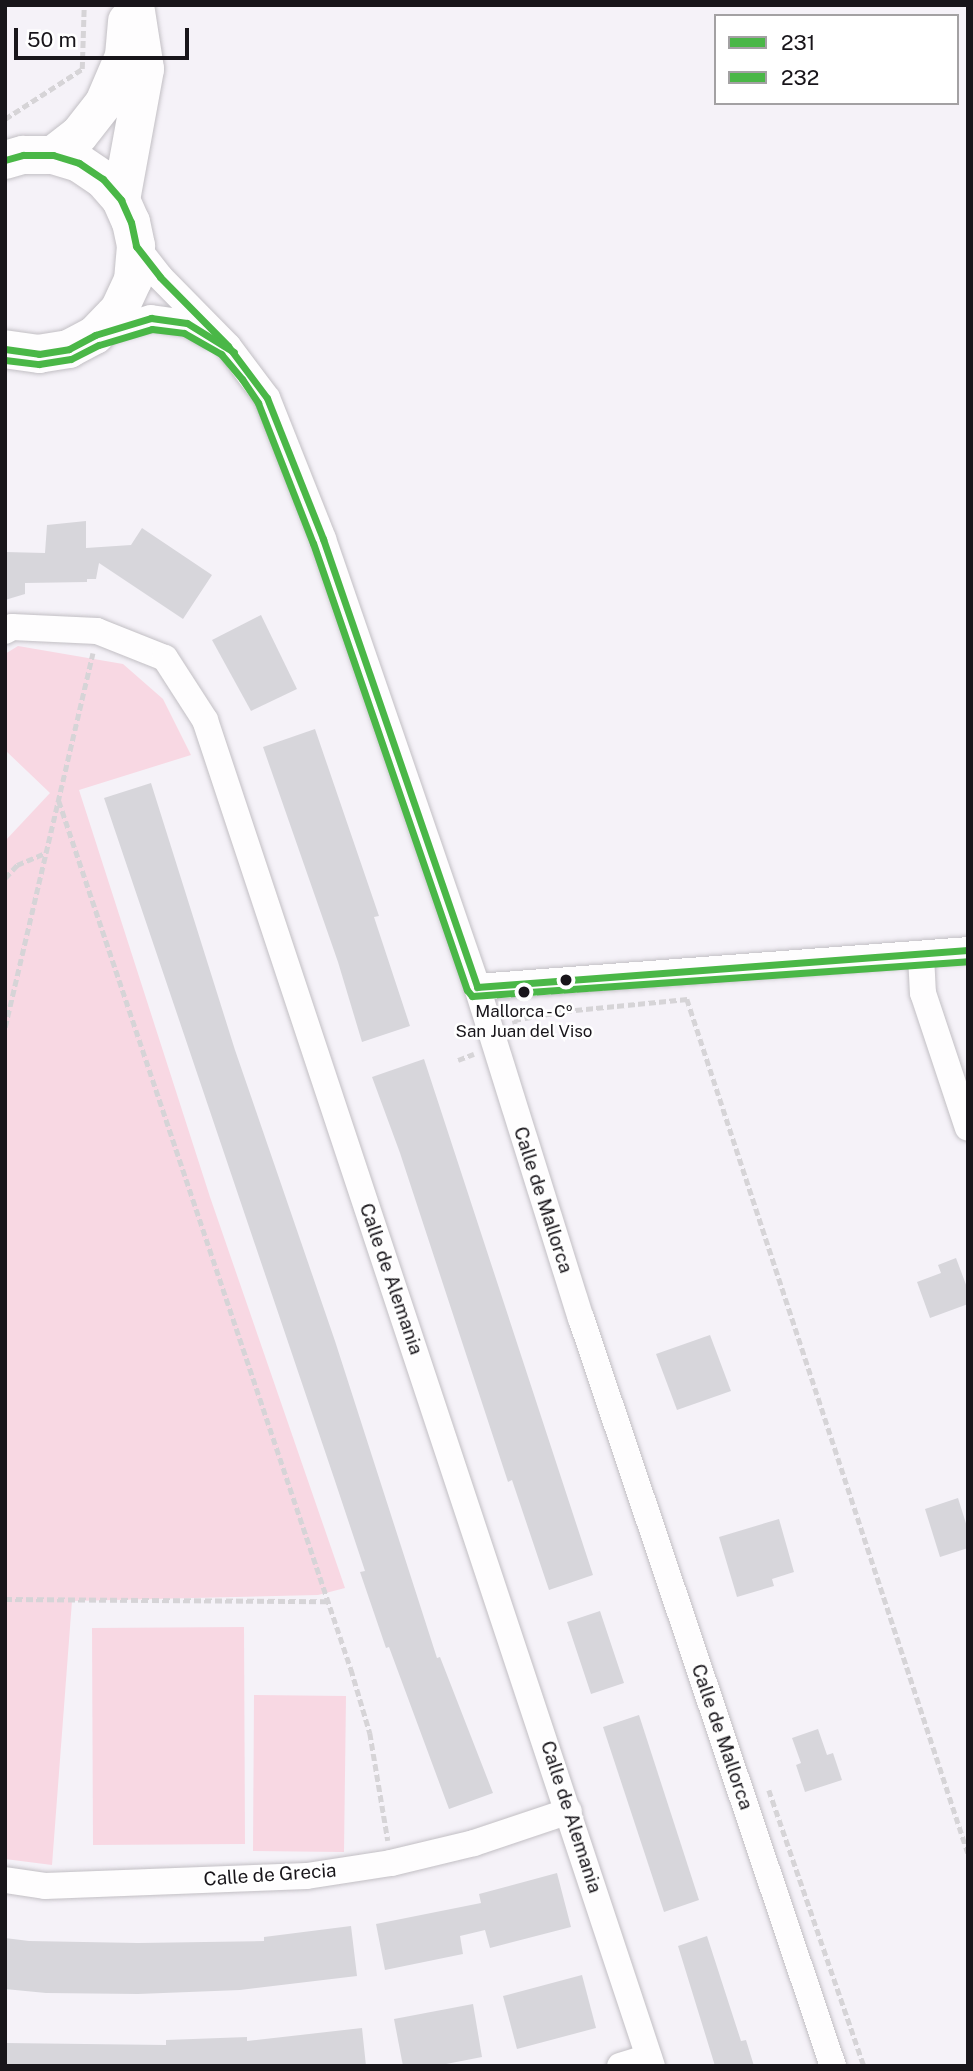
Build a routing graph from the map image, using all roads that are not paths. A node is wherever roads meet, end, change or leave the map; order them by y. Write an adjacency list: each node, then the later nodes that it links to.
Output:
1 (127, 5): 3 (main road)
2 (135, 5): 5 (main road)
3 (53, 155): 4 (main road); 5 (main road)
4 (5, 160)
5 (121, 200): 6 (main road)
6 (136, 246): 7 (main road); 8 (street, Calle de Mallorca)
7 (95, 335): 8 (street, Calle de Mallorca); 9 (main road)
8 (228, 346): 14 (street, Calle de Mallorca)
9 (22, 351): 10 (main road)
10 (5, 370)
11 (5, 631): 16 (street, Calle de Alemania)
12 (968, 950): 13 (street)
13 (921, 956): 14 (street); 15 (street)
14 (477, 988): 20 (street, Calle de Mallorca)
15 (968, 1128)
16 (569, 1811): 17 (street, Calle de Grecia); 18 (street, Calle de Alemania)
17 (5, 1880)
18 (651, 2061): 19 (street)
19 (620, 2066)
20 (833, 2066)

